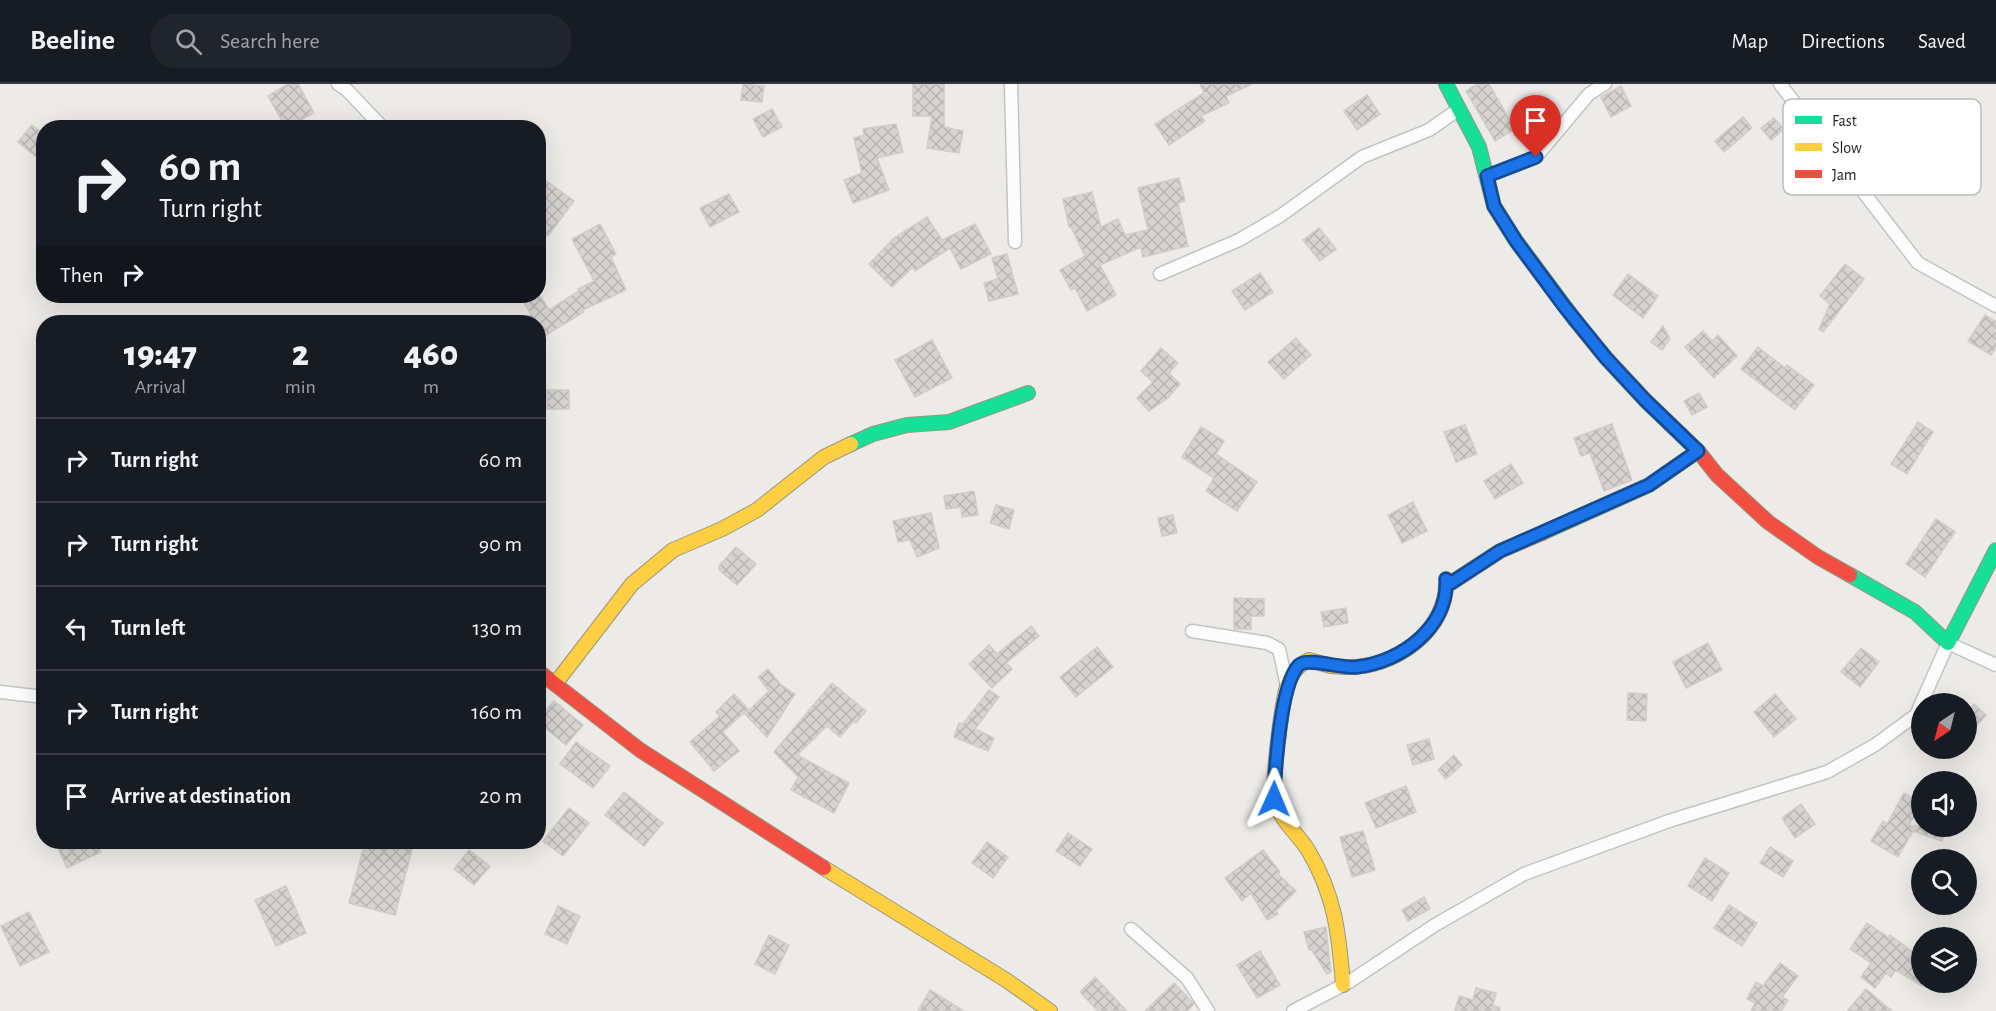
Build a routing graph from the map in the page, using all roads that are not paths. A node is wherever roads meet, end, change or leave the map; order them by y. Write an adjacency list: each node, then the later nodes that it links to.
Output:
1 (338, 84): 8 (street)
2 (1011, 84): 11 (street)
3 (1446, 84): 7 (street)
4 (1605, 84): 9 (street)
5 (1780, 84): 6 (street)
6 (1792, 99)
7 (1458, 109): 9 (street); 12 (street)
8 (375, 120)
9 (1487, 176): 15 (street)
10 (1866, 195): 13 (street)
11 (1015, 242)
12 (1160, 274)
13 (1996, 306)
14 (1028, 393): 21 (street)
15 (1698, 451): 18 (street); 22 (street)
16 (1996, 550): 18 (street)
17 (1192, 631): 22 (street)
18 (1948, 643): 19 (street); 26 (street)
19 (1996, 665)
20 (546, 677): 21 (street)
21 (555, 684): 27 (street)
22 (1287, 686): 26 (street)
23 (0, 692): 24 (street)
24 (36, 696)
25 (1131, 929): 28 (street)
26 (1343, 985): 29 (street)
27 (1050, 1011)
28 (1208, 1011)
29 (1293, 1011)

